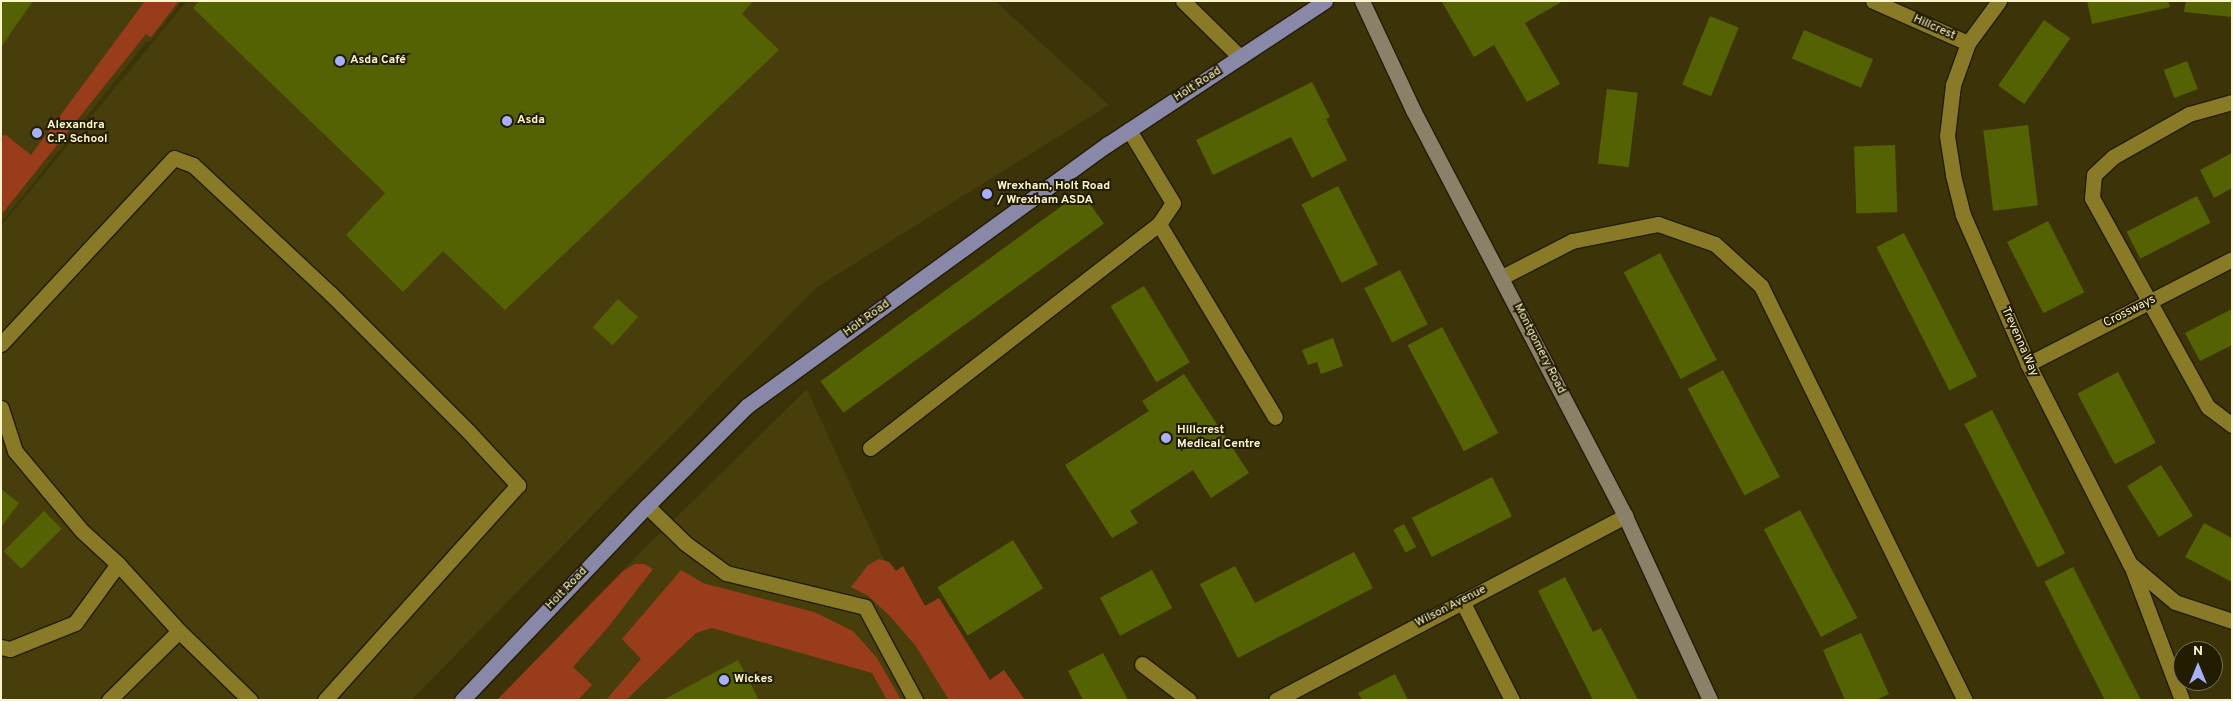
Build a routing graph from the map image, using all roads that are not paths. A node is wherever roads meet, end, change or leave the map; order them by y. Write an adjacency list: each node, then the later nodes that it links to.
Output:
1 (1183, 1): 7 (street)
2 (1325, 1): 7 (main road, Holt Road)
3 (1362, 1): 12 (street, Montgomery Road)
4 (1873, 1): 6 (street, Hillcrest)
5 (1999, 1): 6 (street, Trevenna Way)
6 (1968, 43): 15 (street, Trevenna Way)
7 (1240, 57): 9 (main road, Holt Road)
8 (2232, 102): 13 (street)
9 (1130, 130): 10 (street); 20 (main road, Holt Road)
10 (1159, 224): 17 (street); 19 (street)
11 (2232, 259): 13 (street, Crossways)
12 (1502, 278): 21 (street, Montgomery Road); 38 (street)
13 (2150, 302): 15 (street, Crossways); 18 (street)
14 (1, 344): 31 (street)
15 (2028, 364): 23 (street, Trevenna Way)
16 (1, 408): 22 (street)
17 (1275, 417)
18 (2232, 424)
19 (870, 448)
20 (647, 506): 32 (main road, Holt Road); 33 (street)
21 (1625, 516): 24 (street, Wilson Avenue); 37 (street, Montgomery Road)
22 (118, 564): 26 (street); 27 (street)
23 (2130, 564): 25 (street, Trevenna Way); 39 (street)
24 (1462, 601): 35 (street, Wilson Avenue); 36 (street)
25 (2232, 621)
26 (179, 631): 29 (street); 30 (street)
27 (1, 647)
28 (1142, 664): 34 (street)
29 (109, 700)
30 (250, 700)
31 (325, 700)
32 (462, 700)
33 (915, 700)
34 (1189, 700)
35 (1276, 700)
36 (1512, 700)
37 (1710, 700)
38 (1965, 700)
39 (2182, 700)

